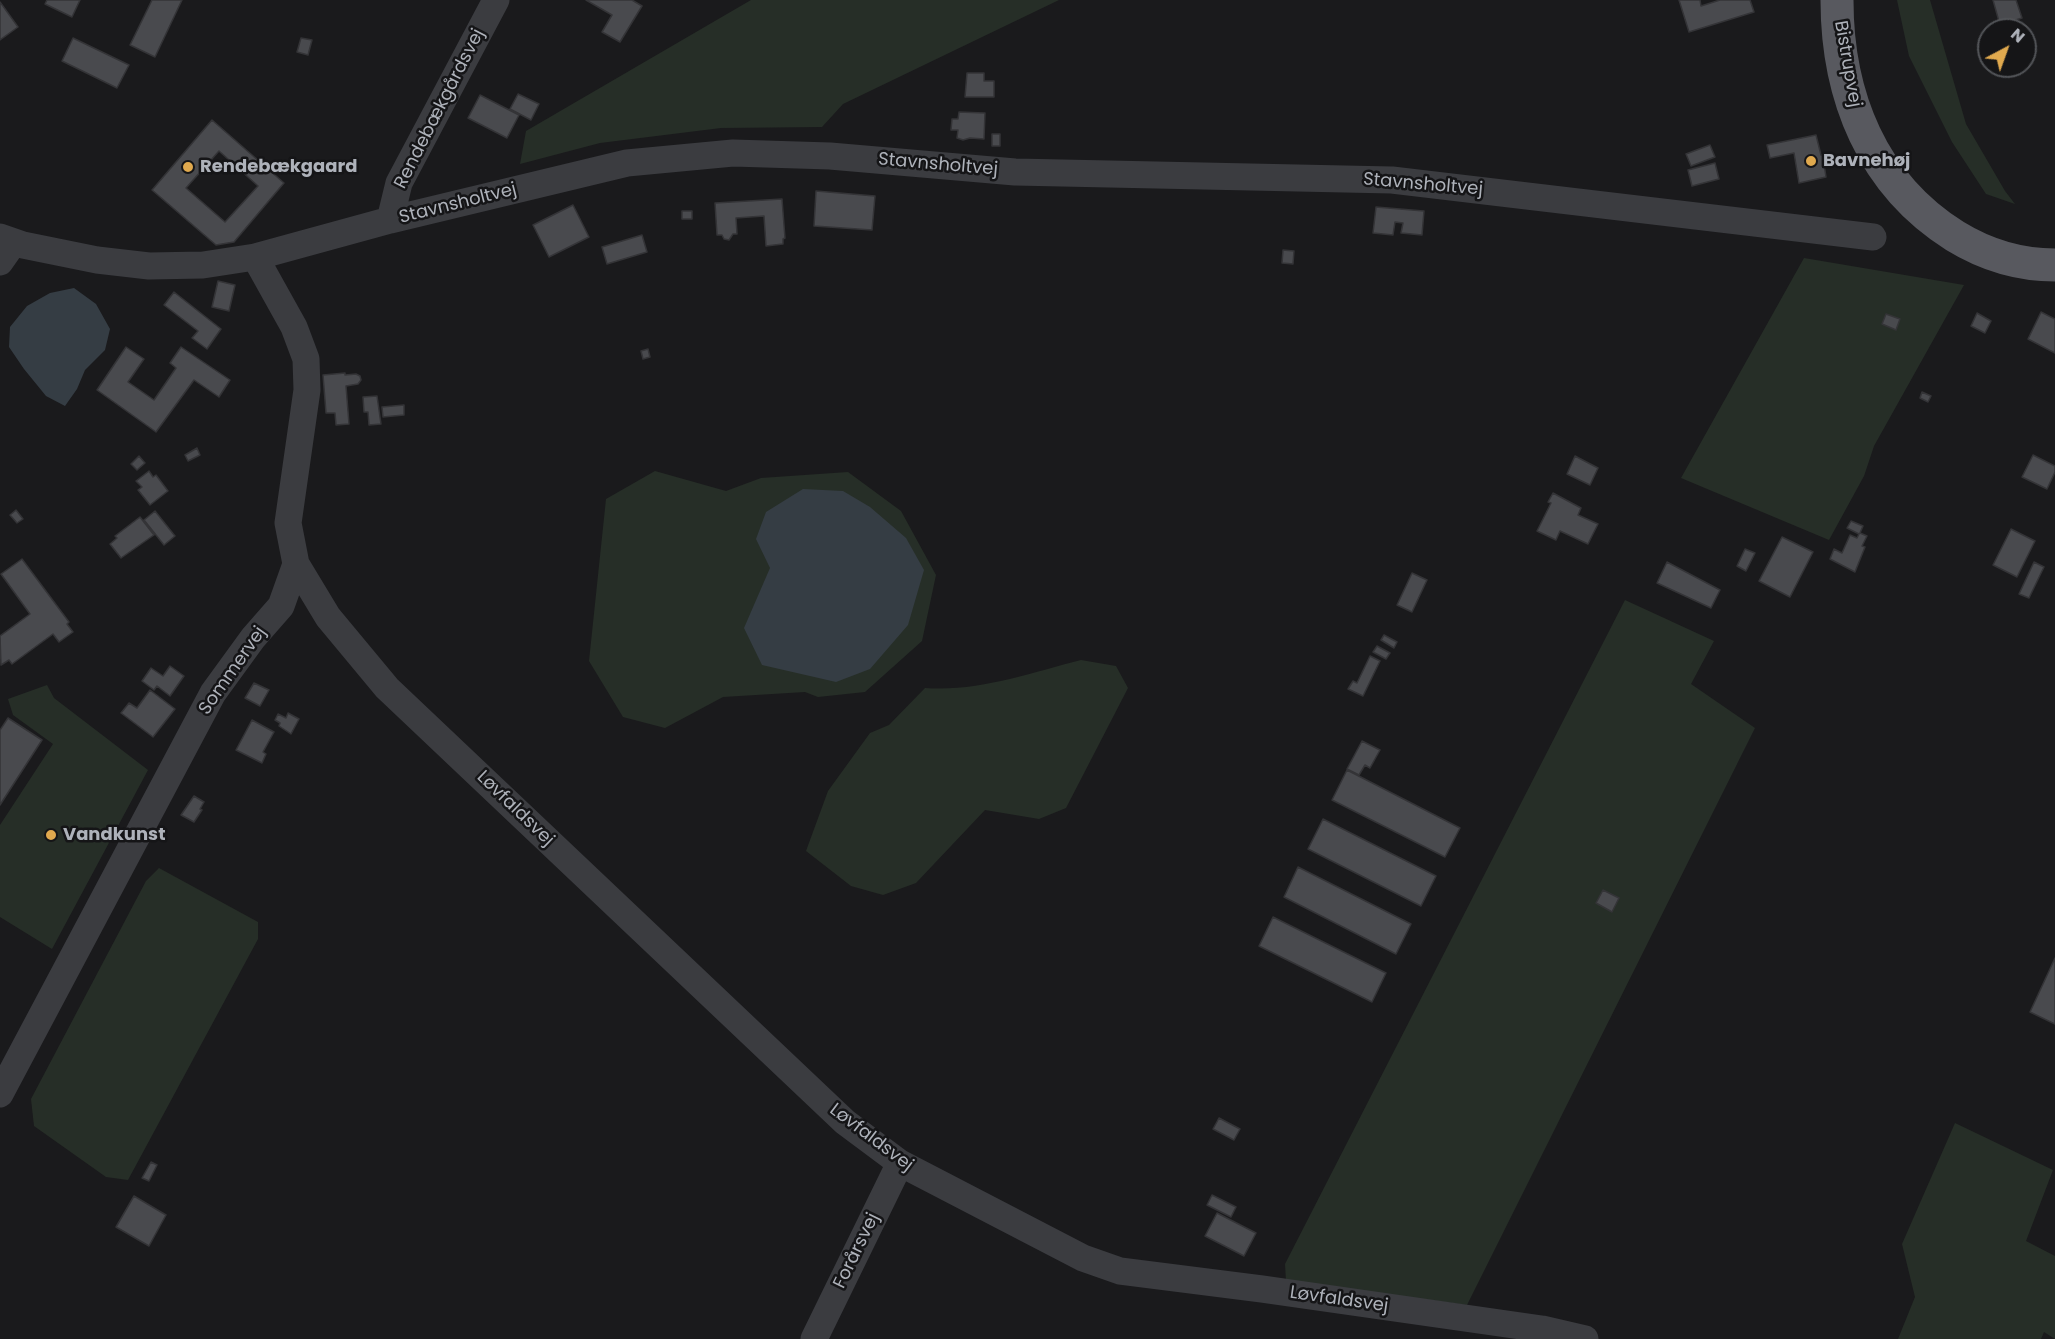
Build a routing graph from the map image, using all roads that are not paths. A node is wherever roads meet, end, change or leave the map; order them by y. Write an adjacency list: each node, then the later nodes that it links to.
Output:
1 (496, 0): 4 (street, Rendebækgårdsvej)
2 (1838, 0): 9 (main road, Bistrupvej)
3 (1847, 0): 7 (main road, Bistrupvej)
4 (390, 220): 5 (street, Stavnsholtvej); 8 (street, Stavnsholtvej)
5 (1874, 237)
6 (5, 247): 8 (street, Stavnsholtvej)
7 (2055, 254)
8 (255, 257): 10 (street)
9 (2055, 265)
10 (296, 564): 11 (street, Sommervej); 12 (street, Løvfaldsvej)
11 (281, 606): 12 (street); 13 (street, Sommervej)
12 (328, 617): 14 (street, Løvfaldsvej)
13 (0, 1094)
14 (900, 1163): 15 (street, Forårsvej); 16 (street, Løvfaldsvej)
15 (814, 1339)
16 (1585, 1339)

